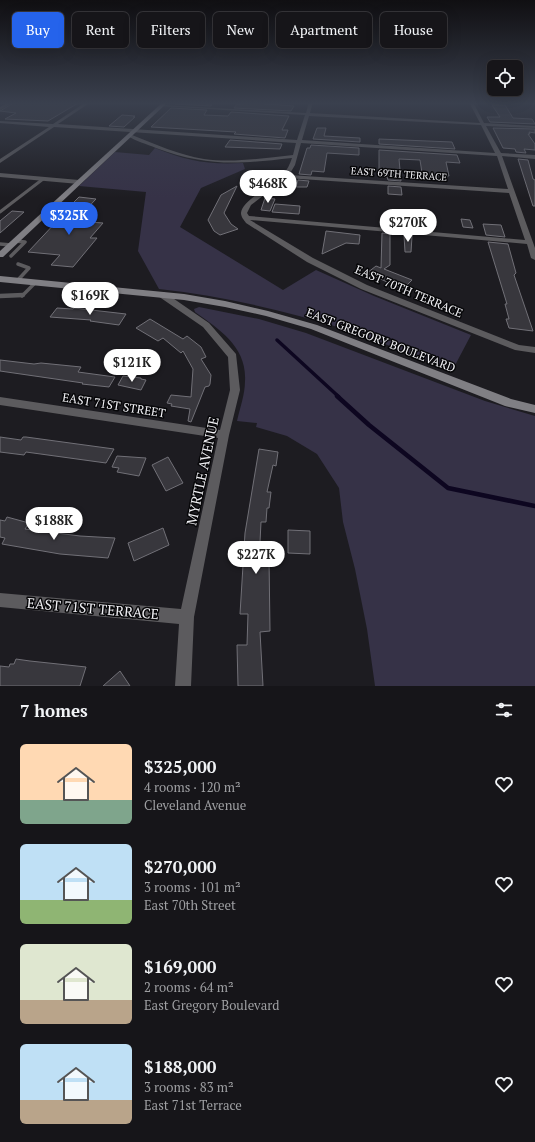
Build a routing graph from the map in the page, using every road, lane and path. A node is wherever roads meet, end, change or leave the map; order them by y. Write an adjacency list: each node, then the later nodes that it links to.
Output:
1 (42, 134): 9 (street)
2 (132, 134): 5 (street); 7 (street); 13 (main road)
3 (302, 134): 5 (street)
4 (488, 134): 6 (street)
5 (299, 142): 6 (street); 7 (street)
6 (500, 154): 8 (street); 14 (street)
7 (296, 156): 11 (street)
8 (535, 157)
9 (0, 161)
10 (0, 175): 12 (street)
11 (285, 176): 14 (street, EAST 69TH TERRACE); 16 (street)
12 (42, 179): 13 (street); 15 (lane)
13 (79, 182): 18 (main road)
14 (512, 191): 17 (street)
15 (0, 212)
16 (245, 218): 17 (street); 31 (street, EAST 70TH TERRACE)
17 (529, 242): 22 (street)
18 (13, 243): 19 (lane); 20 (main road); 21 (lane)
19 (0, 244)
20 (0, 254)
21 (11, 256)
22 (535, 258)
23 (25, 261): 25 (lane)
24 (18, 264): 25 (lane)
25 (28, 266): 27 (lane)
26 (0, 280): 27 (main road, EAST GREGORY BOULEVARD)
27 (17, 281): 28 (main road, EAST GREGORY BOULEVARD)
28 (36, 282): 29 (main road, EAST GREGORY BOULEVARD); 30 (lane)
29 (161, 294): 33 (main road, EAST GREGORY BOULEVARD); 34 (street, MYRTLE AVENUE)
30 (0, 296)
31 (535, 350)
32 (0, 401): 34 (street, EAST 71ST STREET)
33 (535, 409)
34 (224, 435): 36 (street, MYRTLE AVENUE)
35 (0, 600): 36 (street, EAST 71ST TERRACE)
36 (187, 617): 37 (street, MYRTLE AVENUE)
37 (183, 686)

